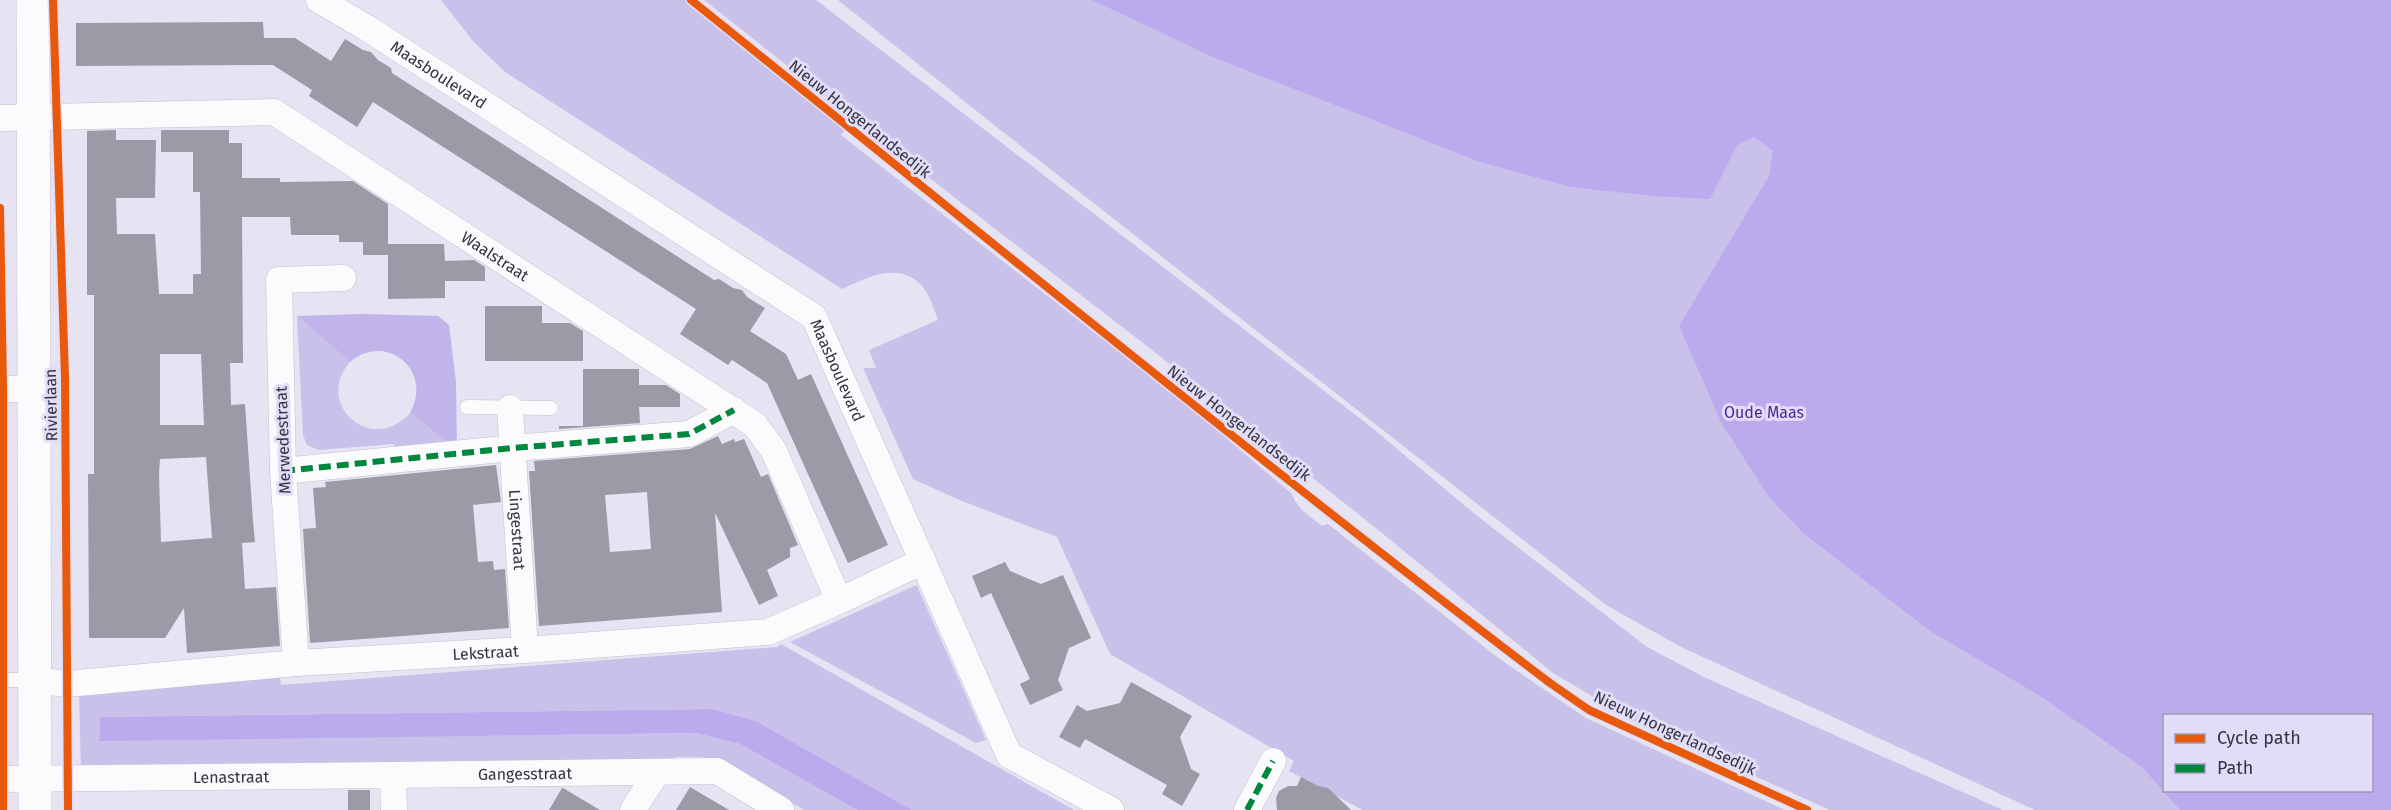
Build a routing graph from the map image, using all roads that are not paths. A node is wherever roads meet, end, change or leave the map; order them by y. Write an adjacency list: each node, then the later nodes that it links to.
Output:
1 (33, 0): 4 (street, Rivierlaan)
2 (319, 0): 14 (street, Maasboulevard)
3 (0, 118): 4 (street, Waalstraat)
4 (33, 118): 7 (street, Rivierlaan); 11 (street, Waalstraat)
5 (343, 278): 13 (street, Merwedestraat)
6 (0, 389): 7 (street)
7 (34, 389): 19 (street, Rivierlaan)
8 (467, 406): 9 (lane)
9 (510, 408): 10 (lane); 12 (street, Lingestraat)
10 (551, 408)
11 (734, 410): 12 (street); 15 (street, Waalstraat)
12 (513, 448): 13 (street); 16 (street, Lingestraat)
13 (283, 471): 17 (street, Merwedestraat)
14 (923, 561): 15 (street, Lekstraat); 28 (street, Maasboulevard)
15 (839, 602): 16 (street, Lekstraat)
16 (525, 650): 17 (street, Lekstraat)
17 (296, 663): 19 (street, Lekstraat)
18 (0, 680): 19 (lane)
19 (34, 680): 24 (street, Rivierlaan)
20 (1274, 761): 29 (street)
21 (657, 772): 22 (street, Gangesstraat); 26 (street); 27 (street, Gangesstraat)
22 (393, 776): 24 (street, Lenastraat); 25 (street)
23 (0, 779): 24 (street, Lenastraat)
24 (35, 795)
25 (394, 810)
26 (633, 810)
27 (781, 810)
28 (1111, 810)
29 (1247, 810)

